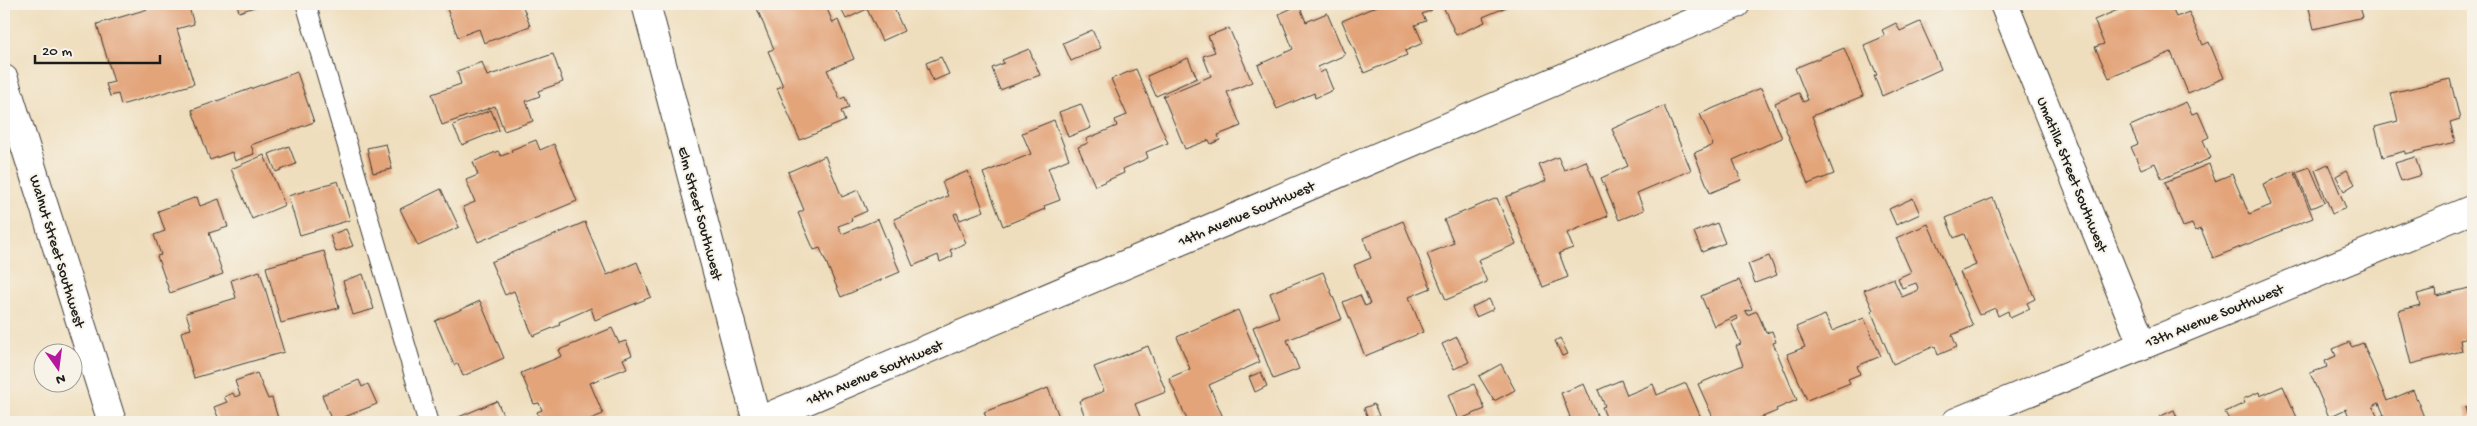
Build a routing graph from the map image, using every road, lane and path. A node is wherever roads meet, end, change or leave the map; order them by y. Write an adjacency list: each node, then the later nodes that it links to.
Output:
1 (306, 4): 9 (lane)
2 (646, 4): 10 (street, Elm Street Southwest)
3 (1736, 4): 10 (street, 14th Avenue Southwest)
4 (2004, 4): 7 (street, Umatilla Street Southwest)
5 (4, 79): 8 (street, Walnut Street Southwest)
6 (2473, 209): 7 (street, 13th Avenue Southwest)
7 (2142, 344): 11 (street, 13th Avenue Southwest)
8 (112, 422)
9 (428, 422)
10 (757, 422)
11 (1956, 422)

